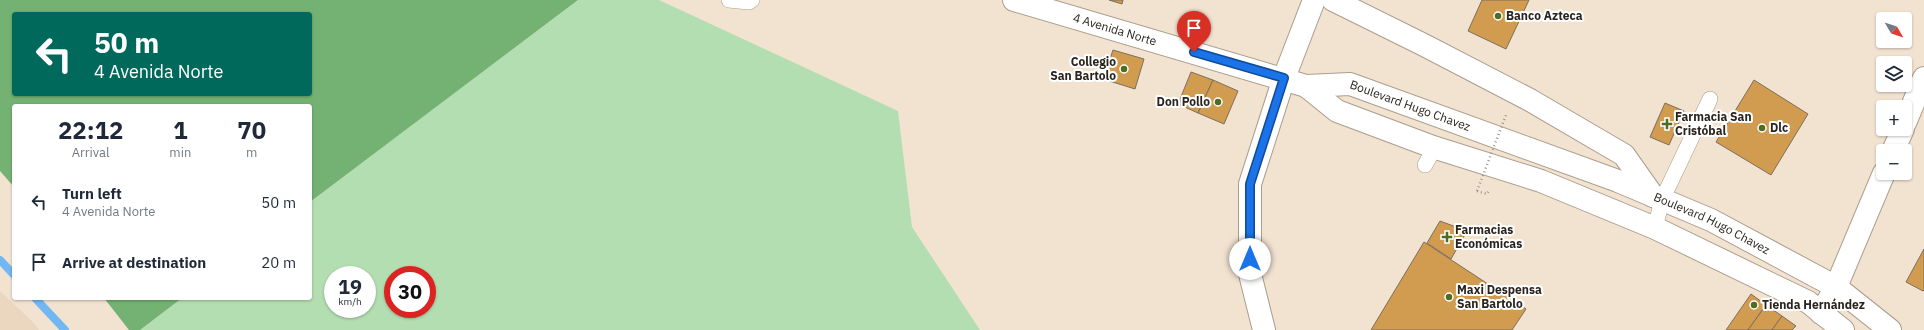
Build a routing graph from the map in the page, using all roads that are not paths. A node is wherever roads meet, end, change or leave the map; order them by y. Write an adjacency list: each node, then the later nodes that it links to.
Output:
1 (729, 0): 2 (lane)
2 (752, 0)
3 (1014, 0): 6 (main road, 4 Avenida Norte)
4 (1314, 0): 6 (main road)
5 (1333, 0): 12 (main road)
6 (1284, 78): 8 (main road, 4 Avenida Norte); 16 (main road)
7 (1924, 78): 10 (main road)
8 (1306, 86): 12 (main road, Boulevard Hugo Chavez); 13 (main road)
9 (1710, 99): 12 (lane)
10 (1912, 106)
11 (1881, 180): 14 (main road)
12 (1658, 198): 13 (lane); 14 (main road, Boulevard Hugo Chavez)
13 (1655, 228): 15 (main road)
14 (1836, 287): 15 (main road); 18 (main road, Boulevard Hugo Chavez)
15 (1822, 313): 17 (main road)
16 (1264, 330)
17 (1843, 330)
18 (1890, 330)

